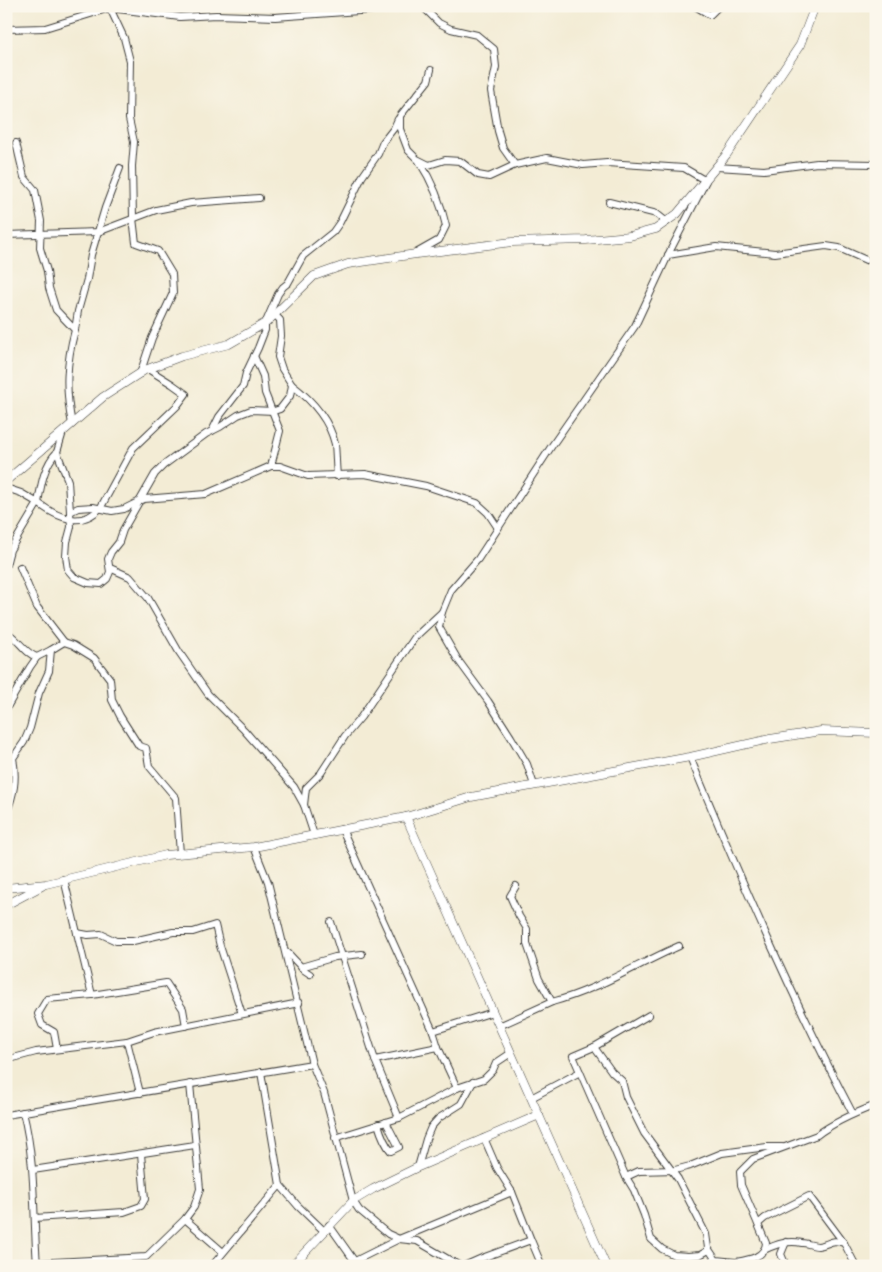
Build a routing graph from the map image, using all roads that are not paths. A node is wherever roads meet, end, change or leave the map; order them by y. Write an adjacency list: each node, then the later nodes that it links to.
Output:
1 (379, 6): 6 (street)
2 (422, 6): 13 (street)
3 (695, 6): 4 (street)
4 (719, 6)
5 (815, 6): 14 (street)
6 (110, 7): 7 (street); 19 (street)
7 (6, 29)
8 (431, 70): 9 (street)
9 (400, 116): 11 (street); 28 (street)
10 (16, 143): 22 (street)
11 (418, 160): 13 (street); 24 (street)
12 (876, 164): 14 (street)
13 (515, 166): 16 (street)
14 (717, 167): 16 (street)
15 (120, 168): 21 (street)
16 (706, 181): 20 (street); 25 (street)
17 (259, 198): 19 (street)
18 (609, 202): 20 (street)
19 (133, 218): 21 (street); 32 (street)
20 (667, 222): 24 (street)
21 (98, 232): 22 (street); 29 (street)
22 (40, 234): 23 (street); 29 (street)
23 (6, 235)
24 (416, 254): 27 (street)
25 (668, 255): 26 (street); 48 (street)
26 (866, 260)
27 (275, 315): 28 (street); 33 (street)
28 (264, 324): 30 (street); 31 (street)
29 (75, 330): 35 (street)
30 (254, 356): 34 (street); 36 (street)
31 (148, 369): 32 (street); 45 (street)
32 (140, 374): 35 (street)
33 (292, 385): 34 (street); 40 (street)
34 (272, 411): 36 (street); 39 (street)
35 (72, 424): 37 (street)
36 (212, 431): 43 (street)
37 (63, 432): 38 (street); 41 (street)
38 (57, 452): 44 (street); 46 (street)
39 (271, 466): 40 (street); 43 (street)
40 (337, 476): 48 (street)
41 (6, 481)
42 (6, 488): 44 (street)
43 (139, 501): 45 (street); 52 (street)
44 (38, 503): 47 (street); 49 (street)
45 (100, 508): 46 (street); 47 (street)
46 (70, 512): 47 (street)
47 (71, 520): 52 (street)
48 (498, 528): 53 (street)
49 (8, 554): 50 (street)
50 (6, 565)
51 (20, 567): 55 (street)
52 (110, 568): 62 (street)
53 (442, 612): 61 (street); 62 (street)
54 (6, 632): 57 (street)
55 (64, 642): 56 (street); 68 (street)
56 (51, 650): 57 (street); 63 (street)
57 (37, 657): 58 (street)
58 (6, 709)
59 (876, 733): 60 (street)
60 (690, 756): 61 (street); 108 (street)
61 (534, 785): 64 (street)
62 (304, 804): 66 (street)
63 (6, 814)
64 (406, 817): 65 (street); 85 (street)
65 (342, 829): 66 (street); 90 (street)
66 (314, 835): 67 (street)
67 (254, 847): 68 (street); 77 (street)
68 (180, 854): 69 (street)
69 (64, 879): 70 (street); 75 (street)
70 (46, 884): 72 (street); 73 (street)
71 (516, 886): 83 (street)
72 (6, 888)
73 (6, 905)
74 (331, 922): 79 (street)
75 (77, 933): 82 (street); 86 (street)
76 (678, 946): 83 (street)
77 (286, 950): 80 (street); 84 (street)
78 (362, 954): 79 (street)
79 (342, 956): 80 (street); 97 (street)
80 (301, 967): 81 (street)
81 (310, 974)
82 (92, 995): 88 (street); 94 (street)
83 (552, 1002): 89 (street)
84 (299, 1003): 86 (street); 98 (street)
85 (493, 1012): 89 (street); 90 (street)
86 (242, 1014): 88 (street)
87 (649, 1015): 93 (street)
88 (186, 1026): 91 (street)
89 (499, 1026): 95 (street)
90 (433, 1031): 92 (street)
91 (127, 1041): 94 (street); 104 (street)
92 (437, 1045): 97 (street); 103 (street)
93 (594, 1047): 100 (street); 121 (street)
94 (58, 1049): 96 (street)
95 (511, 1053): 101 (street); 105 (street)
96 (6, 1060)
97 (375, 1060): 111 (street)
98 (312, 1064): 99 (street); 114 (street)
99 (261, 1072): 102 (street); 123 (street)
100 (580, 1072): 105 (street); 122 (street)
101 (473, 1082): 103 (street); 119 (street)
102 (190, 1084): 104 (street); 116 (street)
103 (457, 1088): 111 (street)
104 (140, 1093): 107 (street)
105 (531, 1098): 110 (street)
106 (876, 1105): 108 (street)
107 (23, 1112): 109 (street); 120 (street)
108 (853, 1114): 117 (street)
109 (6, 1115)
110 (539, 1115): 115 (street); 147 (street)
111 (399, 1118): 112 (street)
112 (386, 1122): 113 (street); 113 (street)
113 (378, 1124): 114 (street)
114 (335, 1138): 125 (street)
115 (484, 1138): 119 (street); 124 (street)
116 (195, 1146): 118 (street); 127 (street)
117 (786, 1148): 121 (street); 128 (street)
118 (141, 1154): 120 (street); 126 (street)
119 (418, 1167): 125 (street)
120 (33, 1170): 126 (street)
121 (670, 1170): 122 (street); 134 (street)
122 (626, 1177): 134 (street)
123 (280, 1185): 129 (street); 136 (street)
124 (512, 1192): 130 (street); 131 (street)
125 (352, 1202): 129 (street); 130 (street)
126 (35, 1218): 139 (street)
127 (185, 1219): 136 (street); 139 (street)
128 (758, 1224): 133 (street); 135 (street)
129 (326, 1228): 138 (street); 142 (street)
130 (399, 1239): 138 (street); 143 (street)
131 (531, 1240): 137 (street); 146 (street)
132 (786, 1242): 133 (street); 135 (street); 149 (street)
133 (844, 1243): 150 (street)
134 (709, 1250): 140 (street)
135 (764, 1250): 140 (street)
136 (223, 1252): 141 (street)
137 (482, 1258): 144 (street); 145 (street)
138 (356, 1263)
139 (37, 1264)
140 (732, 1264): 148 (street)
141 (212, 1266)
142 (292, 1266)
143 (460, 1266)
144 (464, 1266)
145 (486, 1266)
146 (542, 1266)
147 (606, 1266)
148 (764, 1266)
149 (786, 1266)
150 (856, 1266)

